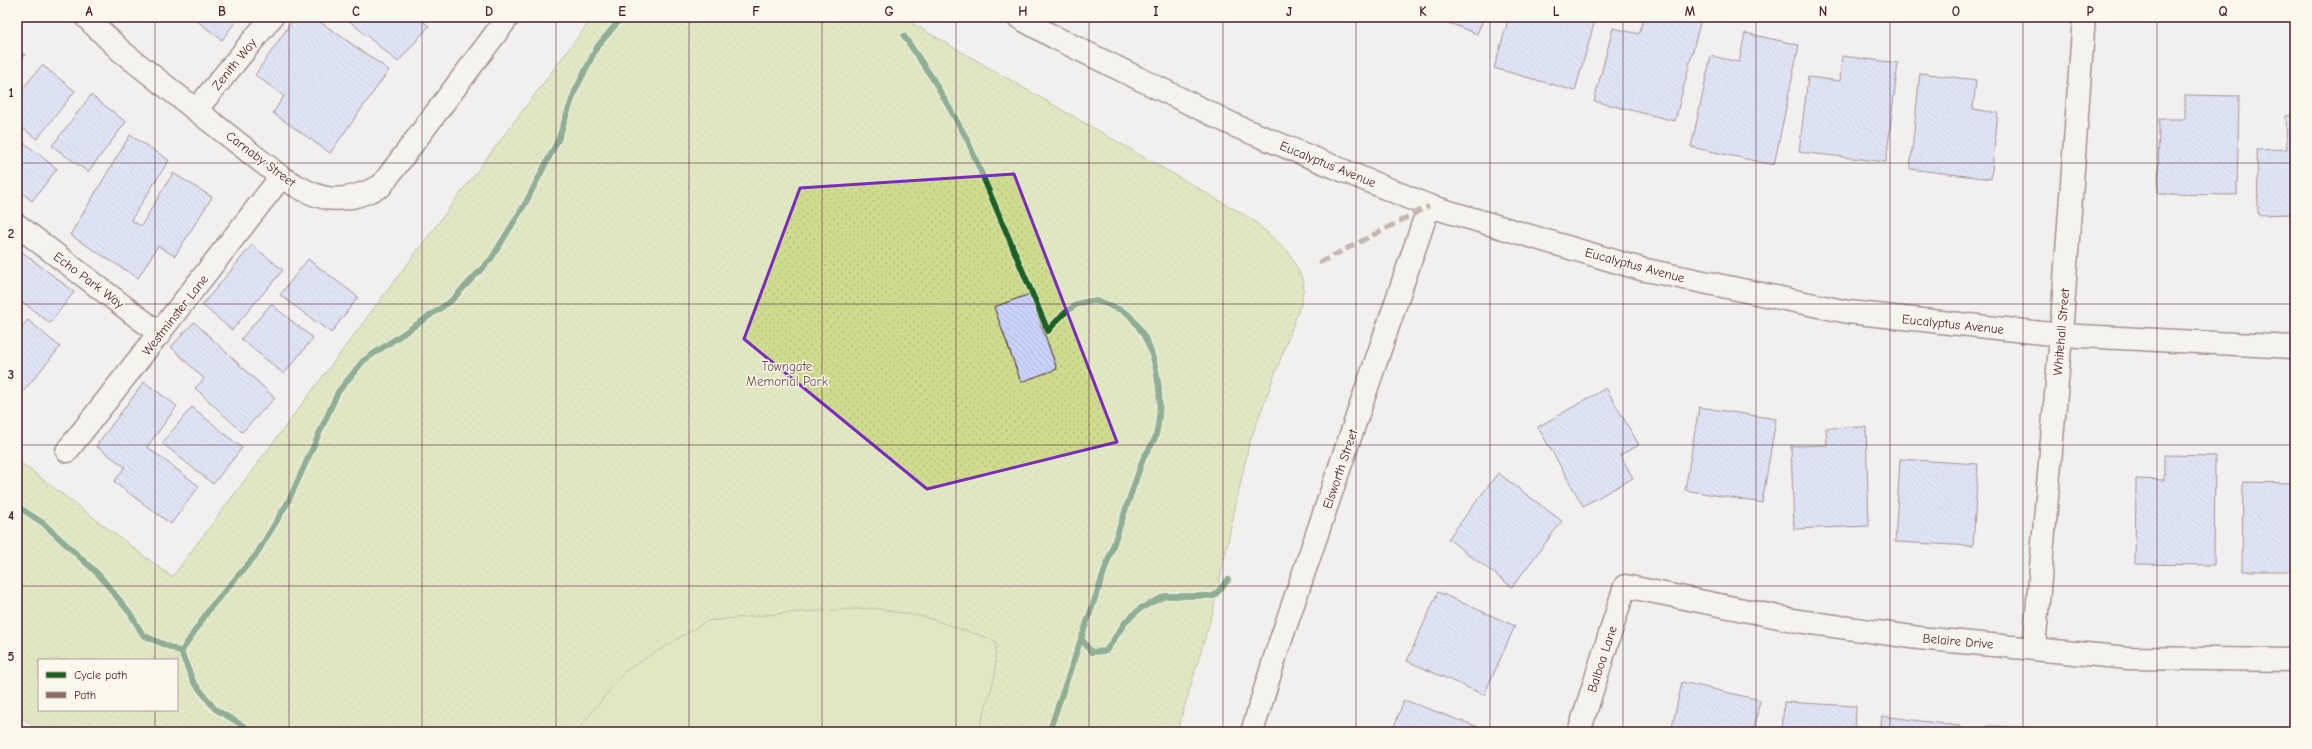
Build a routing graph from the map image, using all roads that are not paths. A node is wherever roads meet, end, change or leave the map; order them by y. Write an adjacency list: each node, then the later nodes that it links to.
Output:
1 (86, 17): 6 (street, Carnaby Street)
2 (272, 17): 6 (street, Zenith Way)
3 (508, 17): 7 (street, Carnaby Street)
4 (1018, 17): 8 (street, Eucalyptus Avenue)
5 (2084, 17): 11 (street, Whitehall Street)
6 (196, 110): 7 (street, Carnaby Street)
7 (281, 177): 10 (street, Westminster Lane)
8 (1430, 206): 11 (street, Eucalyptus Avenue); 17 (street, Elsworth Street)
9 (17, 225): 10 (street, Echo Park Way)
10 (160, 334): 13 (street, Westminster Lane)
11 (2062, 335): 12 (street, Eucalyptus Avenue); 15 (street, Whitehall Street)
12 (2295, 347)
13 (67, 451)
14 (1625, 586): 15 (street, Belaire Drive); 18 (street, Balboa Lane)
15 (2034, 648): 16 (street, Belaire Drive)
16 (2295, 660)
17 (1252, 732)
18 (1579, 732)

